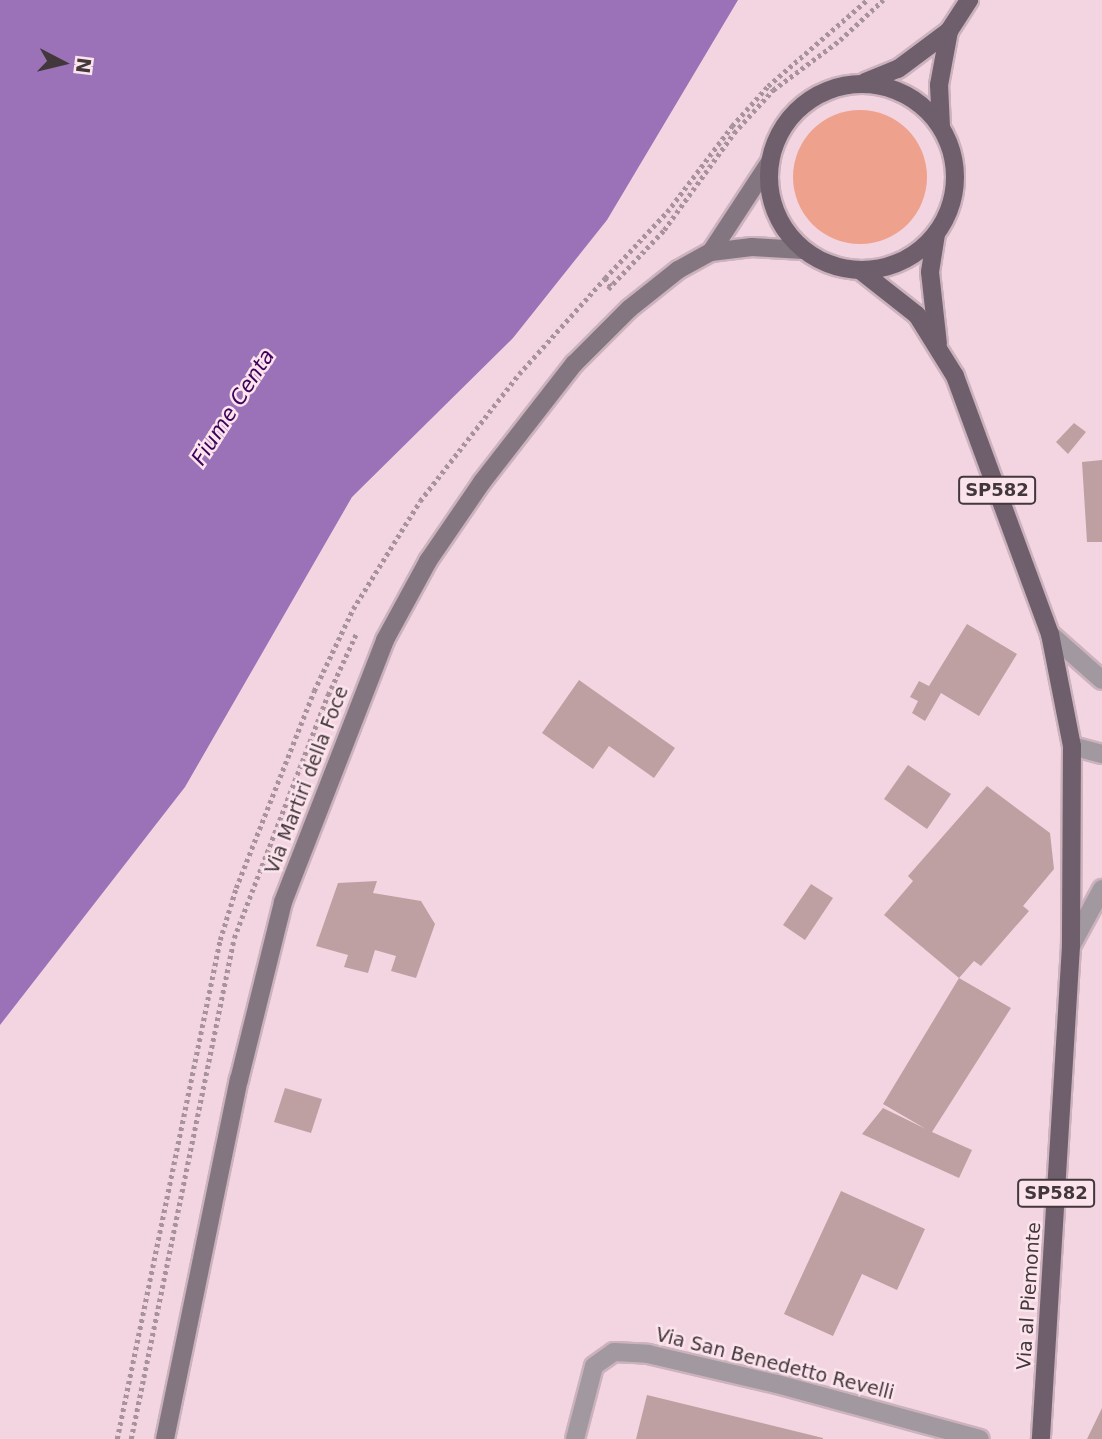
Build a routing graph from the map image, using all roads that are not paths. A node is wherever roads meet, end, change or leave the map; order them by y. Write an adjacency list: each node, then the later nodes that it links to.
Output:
1 (969, 0): 2 (main road)
2 (949, 31): 3 (main road); 4 (main road)
3 (861, 83): 4 (main road); 5 (main road)
4 (941, 127): 6 (main road)
5 (770, 162): 7 (main road); 8 (main road, Via Martiri della Foce)
6 (936, 234): 9 (main road); 10 (main road, Via al Piemonte / SP582)
7 (803, 250): 8 (main road, Via Martiri della Foce); 9 (main road)
8 (711, 253): 17 (main road, Via Martiri della Foce)
9 (861, 271): 10 (main road, Via al Piemonte / SP582)
10 (939, 347): 11 (main road, Via al Piemonte / SP582)
11 (1050, 634): 12 (street, Via al Piemonte); 13 (main road, Via al Piemonte / SP582)
12 (1102, 680)
13 (1072, 746): 14 (street); 16 (main road, Via al Piemonte / SP582)
14 (1102, 754)
15 (1102, 889): 16 (street, Via al Piemonte)
16 (1071, 946): 20 (main road, Via al Piemonte / SP582)
17 (164, 1439)
18 (575, 1439): 19 (street, Via San Benedetto Revelli)
19 (979, 1439)
20 (1041, 1439)

